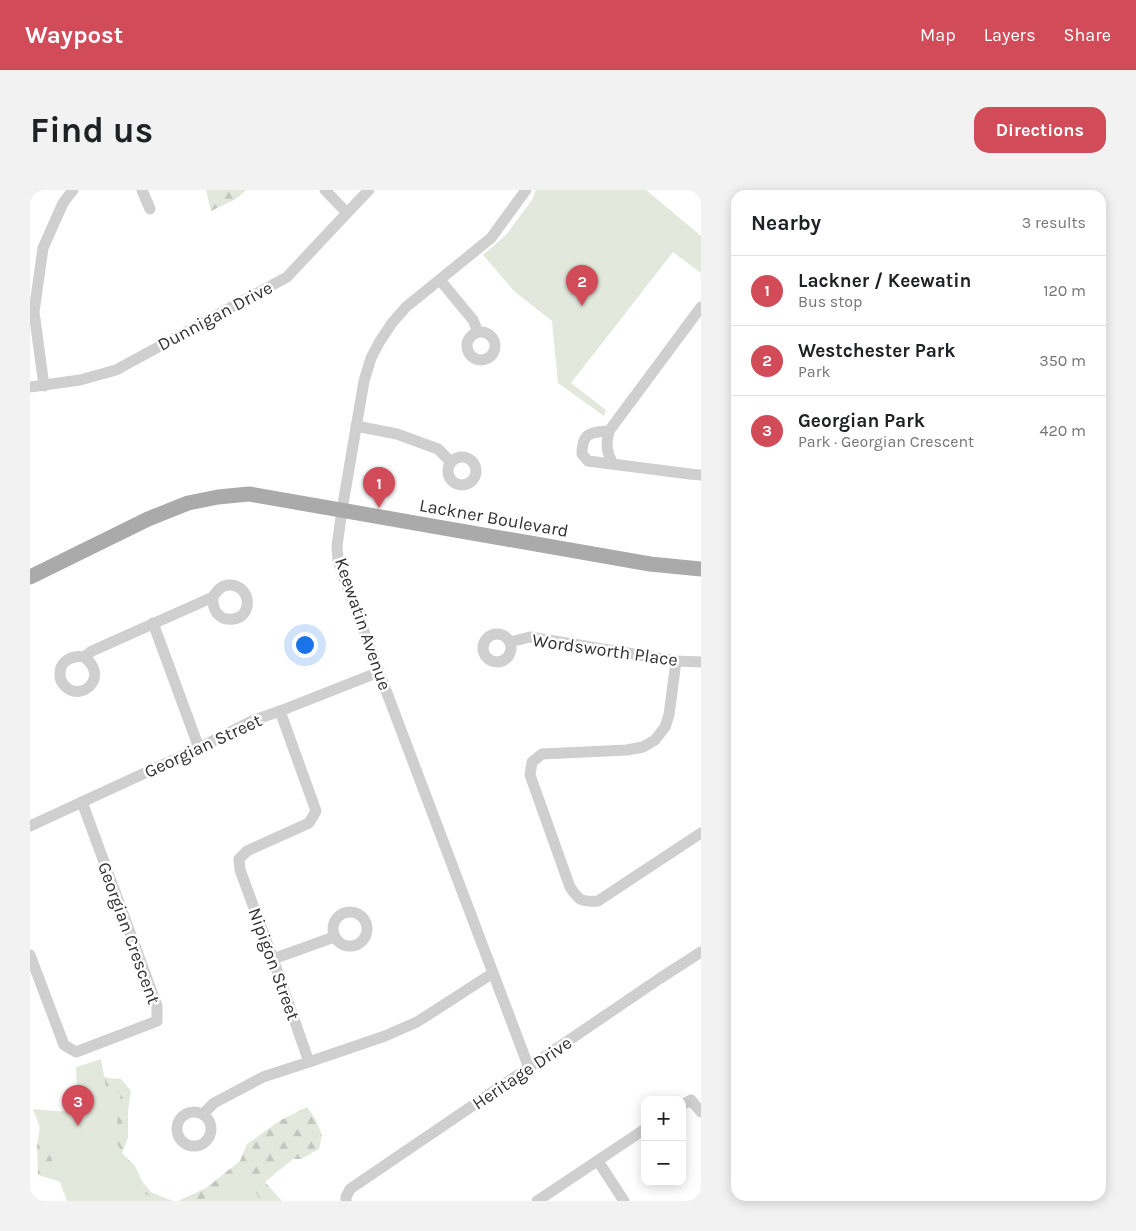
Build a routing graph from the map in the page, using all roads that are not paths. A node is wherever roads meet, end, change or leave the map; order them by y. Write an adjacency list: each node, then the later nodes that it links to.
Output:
1 (73, 190): 11 (street)
2 (142, 190): 6 (street)
3 (325, 190): 7 (street)
4 (369, 190): 7 (street, Dunnigan Drive)
5 (526, 190): 8 (street, Keewatin Avenue)
6 (150, 210)
7 (347, 213): 11 (street, Dunnigan Drive)
8 (440, 280): 10 (street); 13 (street, Keewatin Avenue)
9 (701, 307): 14 (street)
10 (478, 332)
11 (44, 386): 12 (street, Dunnigan Drive)
12 (30, 387)
13 (356, 426): 15 (street); 18 (street, Keewatin Avenue)
14 (608, 431): 16 (street); 16 (street)
15 (451, 462)
16 (612, 464): 17 (street)
17 (701, 474)
18 (342, 510): 19 (main road, Lackner Boulevard); 20 (main road, Lackner Boulevard); 27 (street, Keewatin Avenue)
19 (701, 569)
20 (30, 578)
21 (213, 597): 22 (street)
22 (153, 623): 24 (street); 29 (street)
23 (510, 642): 25 (street, Wordsworth Place)
24 (84, 658)
25 (676, 661): 26 (street, Wordsworth Place); 32 (street)
26 (701, 662)
27 (379, 672): 28 (street, Georgian Street); 37 (street, Keewatin Avenue)
28 (280, 711): 29 (street, Georgian Street); 36 (street, Nipigon Street)
29 (199, 748): 30 (street, Georgian Street)
30 (82, 802): 31 (street, Georgian Street); 35 (street, Georgian Crescent)
31 (30, 826)
32 (701, 833)
33 (334, 937): 36 (street)
34 (701, 952): 39 (street, Heritage Drive)
35 (30, 955)
36 (273, 959): 38 (street, Nipigon Street)
37 (493, 973): 38 (street); 39 (street, Keewatin Avenue)
38 (309, 1062): 42 (street)
39 (529, 1068): 45 (street, Heritage Drive)
40 (686, 1102): 41 (street)
41 (701, 1112)
42 (203, 1114)
43 (641, 1132): 44 (street)
44 (598, 1161): 46 (street); 47 (street)
45 (346, 1199)
46 (537, 1201)
47 (624, 1201)

